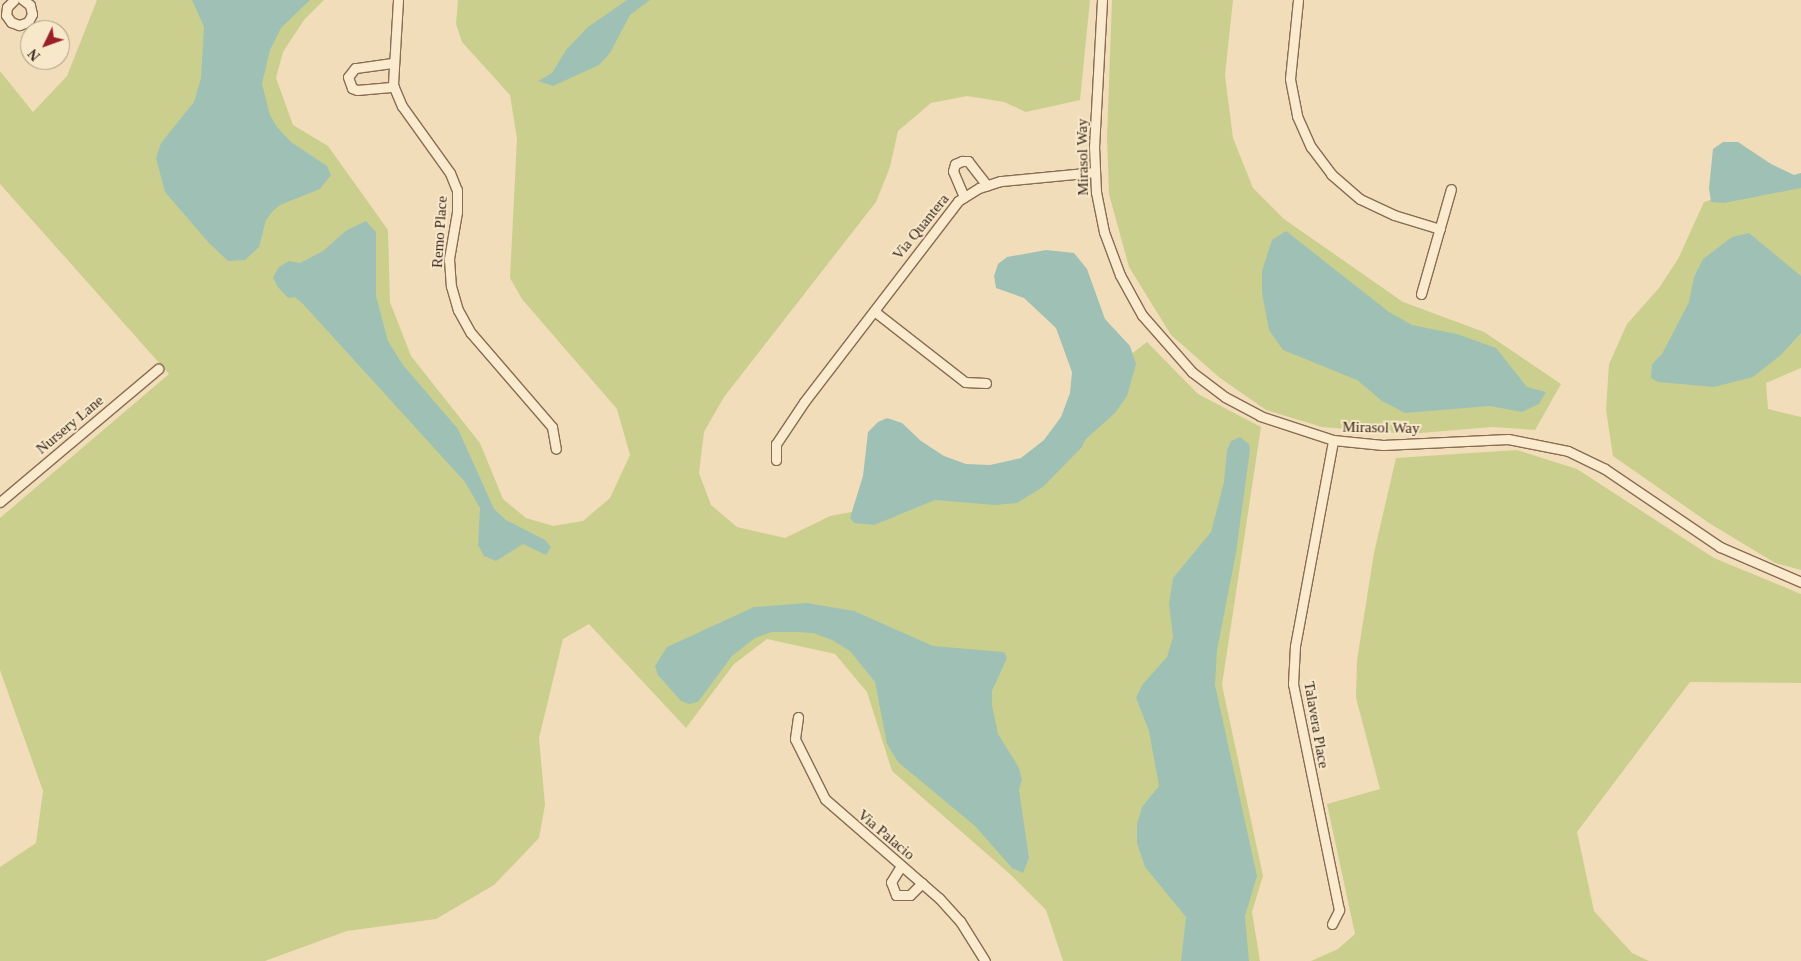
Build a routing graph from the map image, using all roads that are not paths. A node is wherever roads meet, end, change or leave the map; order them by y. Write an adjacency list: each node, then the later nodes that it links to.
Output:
1 (14, 0): 5 (street)
2 (398, 0): 6 (street, Remo Place)
3 (1102, 0): 8 (street, Mirasol Way)
4 (1298, 0): 12 (street)
5 (28, 2)
6 (392, 63): 7 (street, Remo Place); 7 (street)
7 (394, 87): 18 (street, Remo Place)
8 (1094, 172): 9 (street, Via Quantera); 17 (street, Mirasol Way)
9 (987, 185): 11 (street, Via Quantera); 11 (street)
10 (1451, 189): 12 (street)
11 (964, 197): 14 (street, Via Quantera)
12 (1440, 229): 13 (street)
13 (1421, 294)
14 (874, 310): 16 (street); 19 (street, Via Quantera)
15 (158, 369): 20 (street, Nursery Lane)
16 (986, 383)
17 (1333, 440): 21 (street, Mirasol Way); 25 (street, Talavera Place)
18 (556, 449)
19 (776, 460)
20 (0, 502)
21 (1801, 582)
22 (798, 717): 23 (street, Via Palacio)
23 (902, 866): 24 (street, Via Palacio); 24 (street)
24 (922, 883): 26 (street, Via Palacio)
25 (1332, 924)
26 (985, 961)

